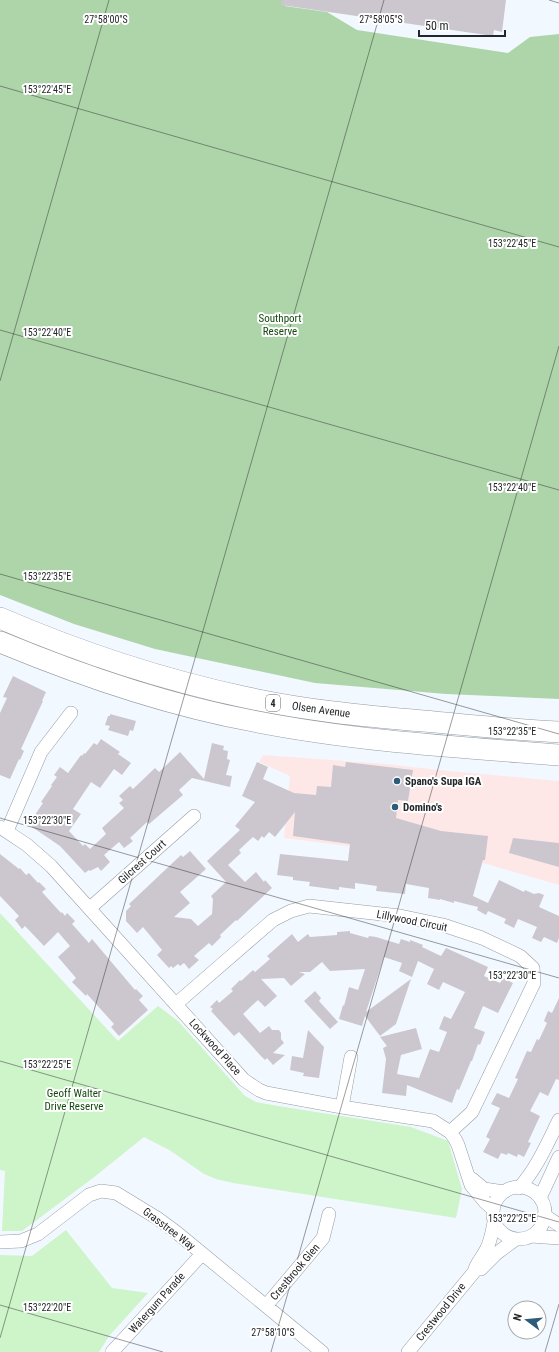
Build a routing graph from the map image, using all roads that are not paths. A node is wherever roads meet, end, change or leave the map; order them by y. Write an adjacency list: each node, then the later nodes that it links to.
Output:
1 (0, 618): 4 (main road, Olsen Avenue / 4)
2 (0, 642): 5 (main road, Olsen Avenue / 4)
3 (71, 713): 7 (street)
4 (559, 732)
5 (559, 755)
6 (194, 816): 8 (street, Gilcrest Court)
7 (3, 829): 8 (street, Lockwood Place)
8 (90, 908): 9 (street, Lockwood Place)
9 (176, 1004): 11 (street, Lockwood Place); 13 (street, Lillywood Circuit)
10 (351, 1057): 11 (street)
11 (342, 1107): 13 (street, Lockwood Place)
12 (559, 1120): 16 (street)
13 (450, 1132): 15 (street, Lockwood Place)
14 (559, 1157): 18 (street)
15 (468, 1177): 17 (street); 19 (street, Lockwood Place)
16 (519, 1188): 17 (street); 18 (street)
17 (504, 1192): 19 (street)
18 (540, 1198): 21 (street)
19 (493, 1209): 22 (street)
20 (329, 1214): 30 (street, Crestbrook Glen)
21 (544, 1215): 23 (street); 24 (street)
22 (494, 1222): 26 (street); 29 (street, Crestwood Drive)
23 (559, 1225)
24 (531, 1236): 25 (street); 26 (street)
25 (559, 1238)
26 (516, 1239): 29 (street, Crestwood Drive)
27 (0, 1242): 28 (street, Grasstree Way)
28 (202, 1254): 30 (street, Grasstree Way); 31 (street, Watergum Parade)
29 (474, 1272): 33 (street, Crestwood Drive)
30 (266, 1306): 32 (street, Grasstree Way)
31 (114, 1351)
32 (322, 1352)
33 (408, 1352)

